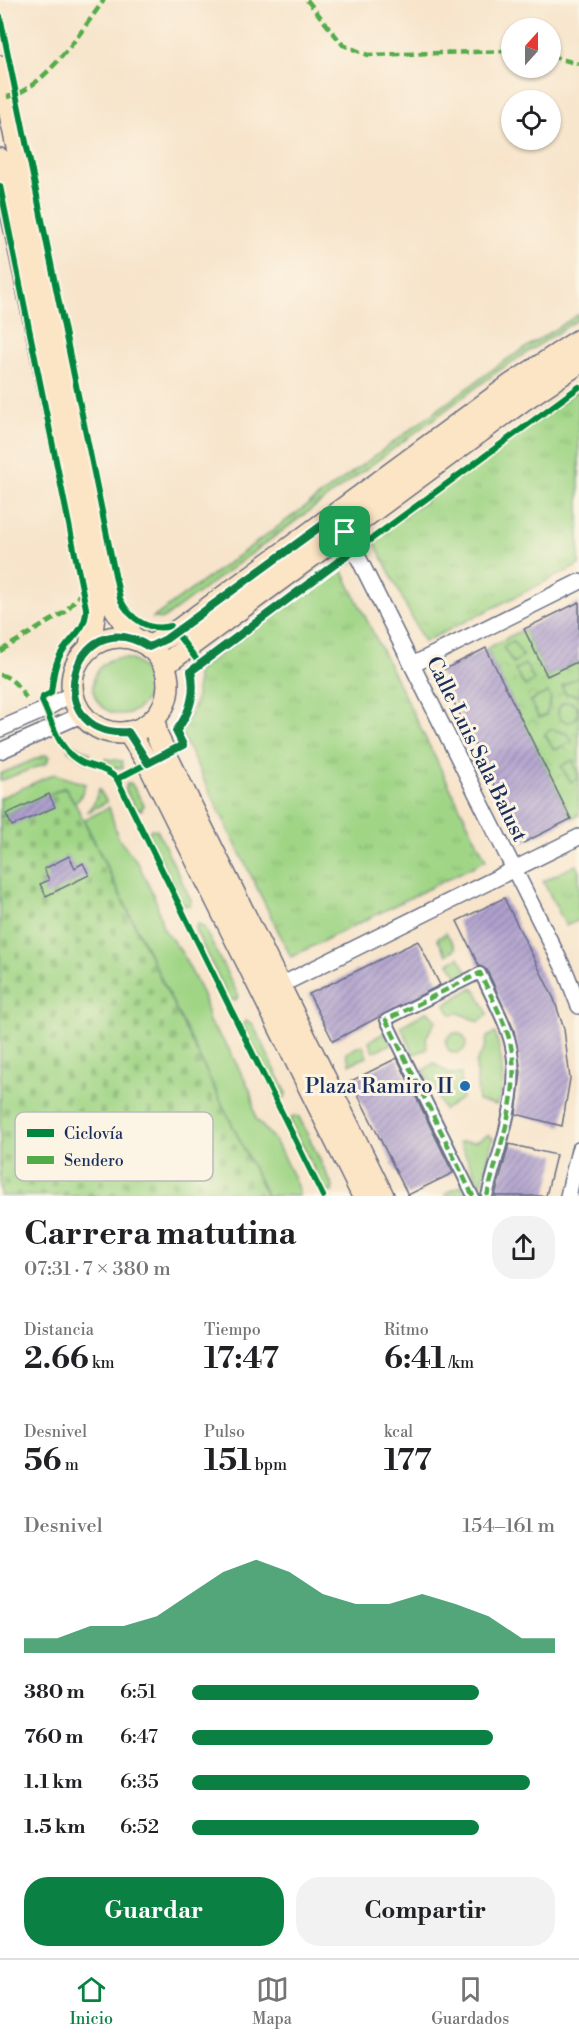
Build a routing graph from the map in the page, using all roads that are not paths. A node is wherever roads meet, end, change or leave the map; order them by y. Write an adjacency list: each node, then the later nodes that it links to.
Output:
1 (0, 66): 8 (main road)
2 (0, 159): 9 (main road)
3 (579, 340): 5 (main road)
4 (579, 363): 6 (main road)
5 (325, 523): 6 (street); 8 (main road)
6 (345, 532): 10 (main road); 11 (street, Calle Luis Sala Balust)
7 (579, 582): 11 (street)
8 (142, 643): 9 (main road); 10 (main road)
9 (90, 647): 12 (main road)
10 (164, 665): 14 (main road)
11 (412, 665): 19 (street, Calle Luis Sala Balust)
12 (73, 693): 13 (main road); 15 (street)
13 (83, 714): 16 (main road); 17 (street)
14 (154, 719): 16 (main road); 20 (main road)
15 (0, 729)
16 (128, 732): 20 (main road)
17 (0, 751)
18 (579, 837): 19 (street)
19 (513, 870): 20 (street); 21 (street, Calle Luis Sala Balust)
20 (271, 990): 23 (main road); 24 (main road)
21 (579, 1006)
22 (579, 1150): 27 (street)
23 (363, 1196)
24 (383, 1196)
25 (473, 1196): 26 (street)
26 (487, 1196)
27 (568, 1196)

